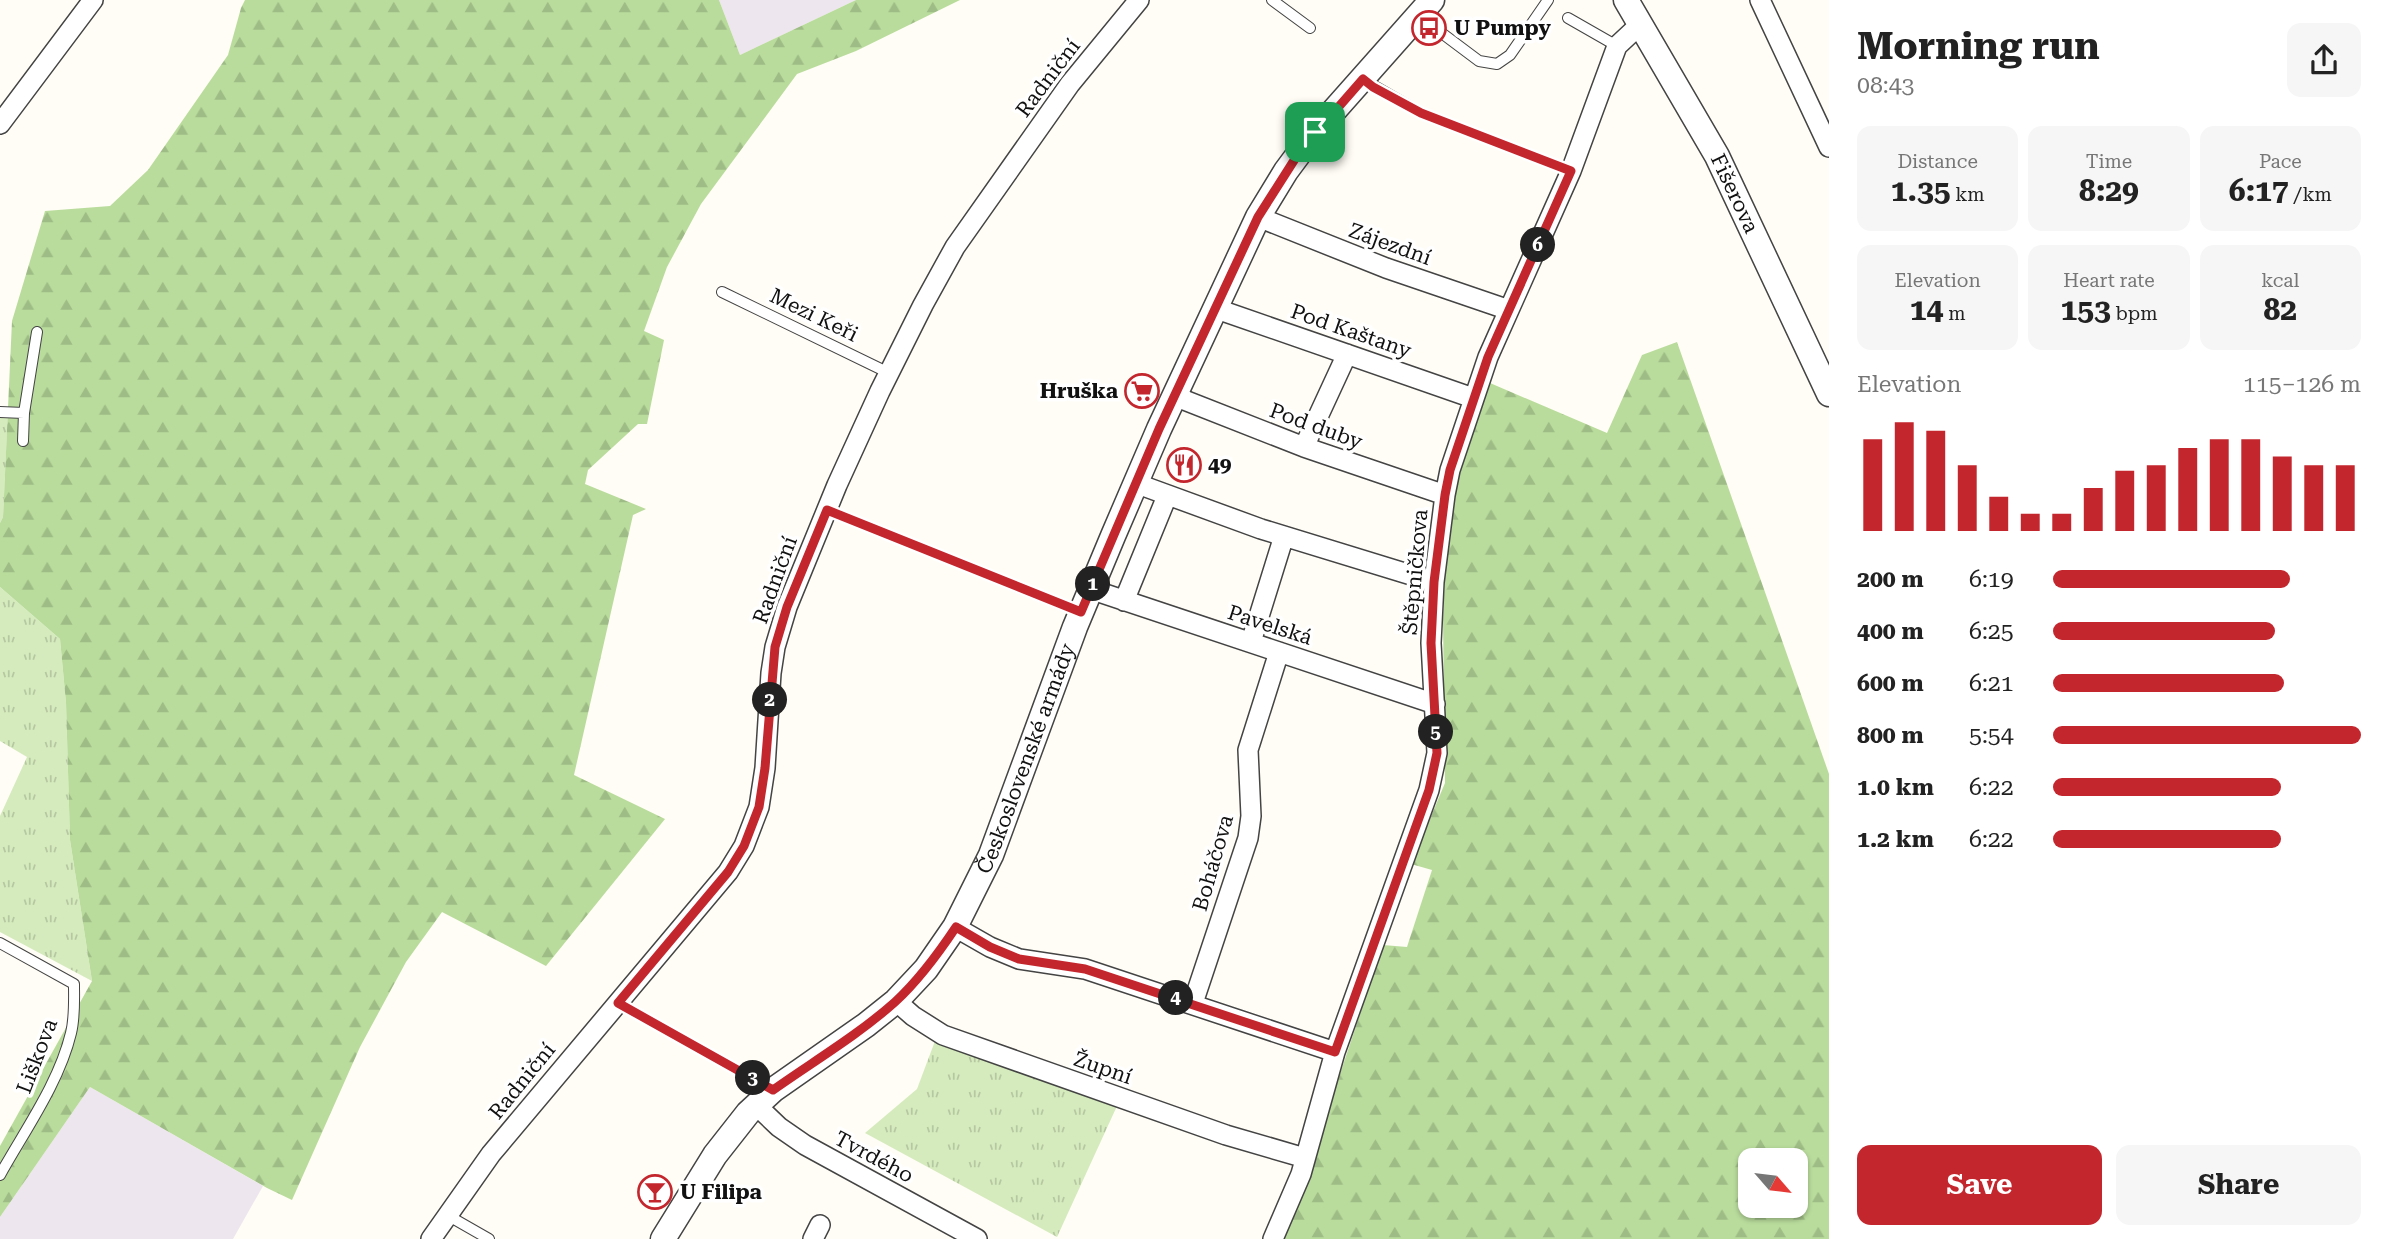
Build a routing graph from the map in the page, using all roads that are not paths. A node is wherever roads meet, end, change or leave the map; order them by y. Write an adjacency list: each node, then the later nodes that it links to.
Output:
1 (93, 0): 13 (street)
2 (1139, 0): 22 (street, Radniční)
3 (1272, 0): 10 (lane)
4 (1548, 0): 7 (lane)
5 (1626, 0): 9 (street, Fišerova)
6 (1760, 0): 14 (street)
7 (1427, 14): 12 (street, Československé armády)
8 (1568, 18): 11 (lane)
9 (1643, 27): 11 (street); 23 (street, Fišerova)
10 (1310, 28)
11 (1617, 46): 15 (street, Štěpničkova)
12 (1363, 79): 15 (lane); 16 (street, Československé armády)
13 (0, 124)
14 (1829, 148)
15 (1571, 171): 19 (street, Štěpničkova)
16 (1258, 217): 18 (street, Československé armády); 19 (street, Zájezdní)
17 (722, 292): 22 (lane, Mezi Keři)
18 (1214, 308): 21 (street, Pod Kaštany); 24 (street, Československé armády)
19 (1509, 310): 25 (street, Štěpničkova)
20 (37, 332): 27 (lane)
21 (1348, 354): 25 (street, Pod Kaštany); 29 (street)
22 (889, 373): 33 (street, Radniční)
23 (1829, 394)
24 (1174, 396): 29 (street, Pod duby); 30 (street, Československé armády)
25 (1473, 398): 31 (street, Štěpničkova)
26 (0, 412): 27 (lane)
27 (24, 413): 28 (lane)
28 (23, 441)
29 (1304, 447): 31 (street, Pod duby)
30 (1135, 483): 32 (street); 36 (street, Československé armády)
31 (1445, 495): 35 (street, Štěpničkova)
32 (1167, 496): 34 (street); 37 (street)
33 (827, 510): 38 (lane); 45 (street, Radniční)
34 (1284, 536): 35 (street); 39 (street)
35 (1434, 582): 41 (street, Štěpničkova)
36 (1090, 589): 37 (street, Pavelská); 38 (street, Československé armády)
37 (1124, 601): 39 (street, Pavelská)
38 (1081, 612): 42 (street, Československé armády)
39 (1251, 642): 40 (street, Pavelská)
40 (1279, 652): 41 (street, Pavelská); 46 (street, Boháčova)
41 (1435, 704): 47 (street, Štěpničkova)
42 (956, 927): 44 (street, Československé armády); 46 (street)
43 (0, 943): 50 (lane, Liškova)
44 (896, 1001): 48 (street, Československé armády); 49 (street, Župní)
45 (618, 1003): 48 (lane); 51 (street, Radniční)
46 (1193, 1003): 47 (street)
47 (1335, 1052): 49 (street, Štěpničkova)
48 (765, 1098): 54 (street, Československé armády); 55 (street, Tvrdého)
49 (1306, 1158): 56 (street, Štěpničkova)
50 (0, 1175)
51 (447, 1215): 52 (street, Radniční); 53 (lane)
52 (431, 1239)
53 (489, 1239)
54 (663, 1239)
55 (977, 1239)
56 (1273, 1239)

